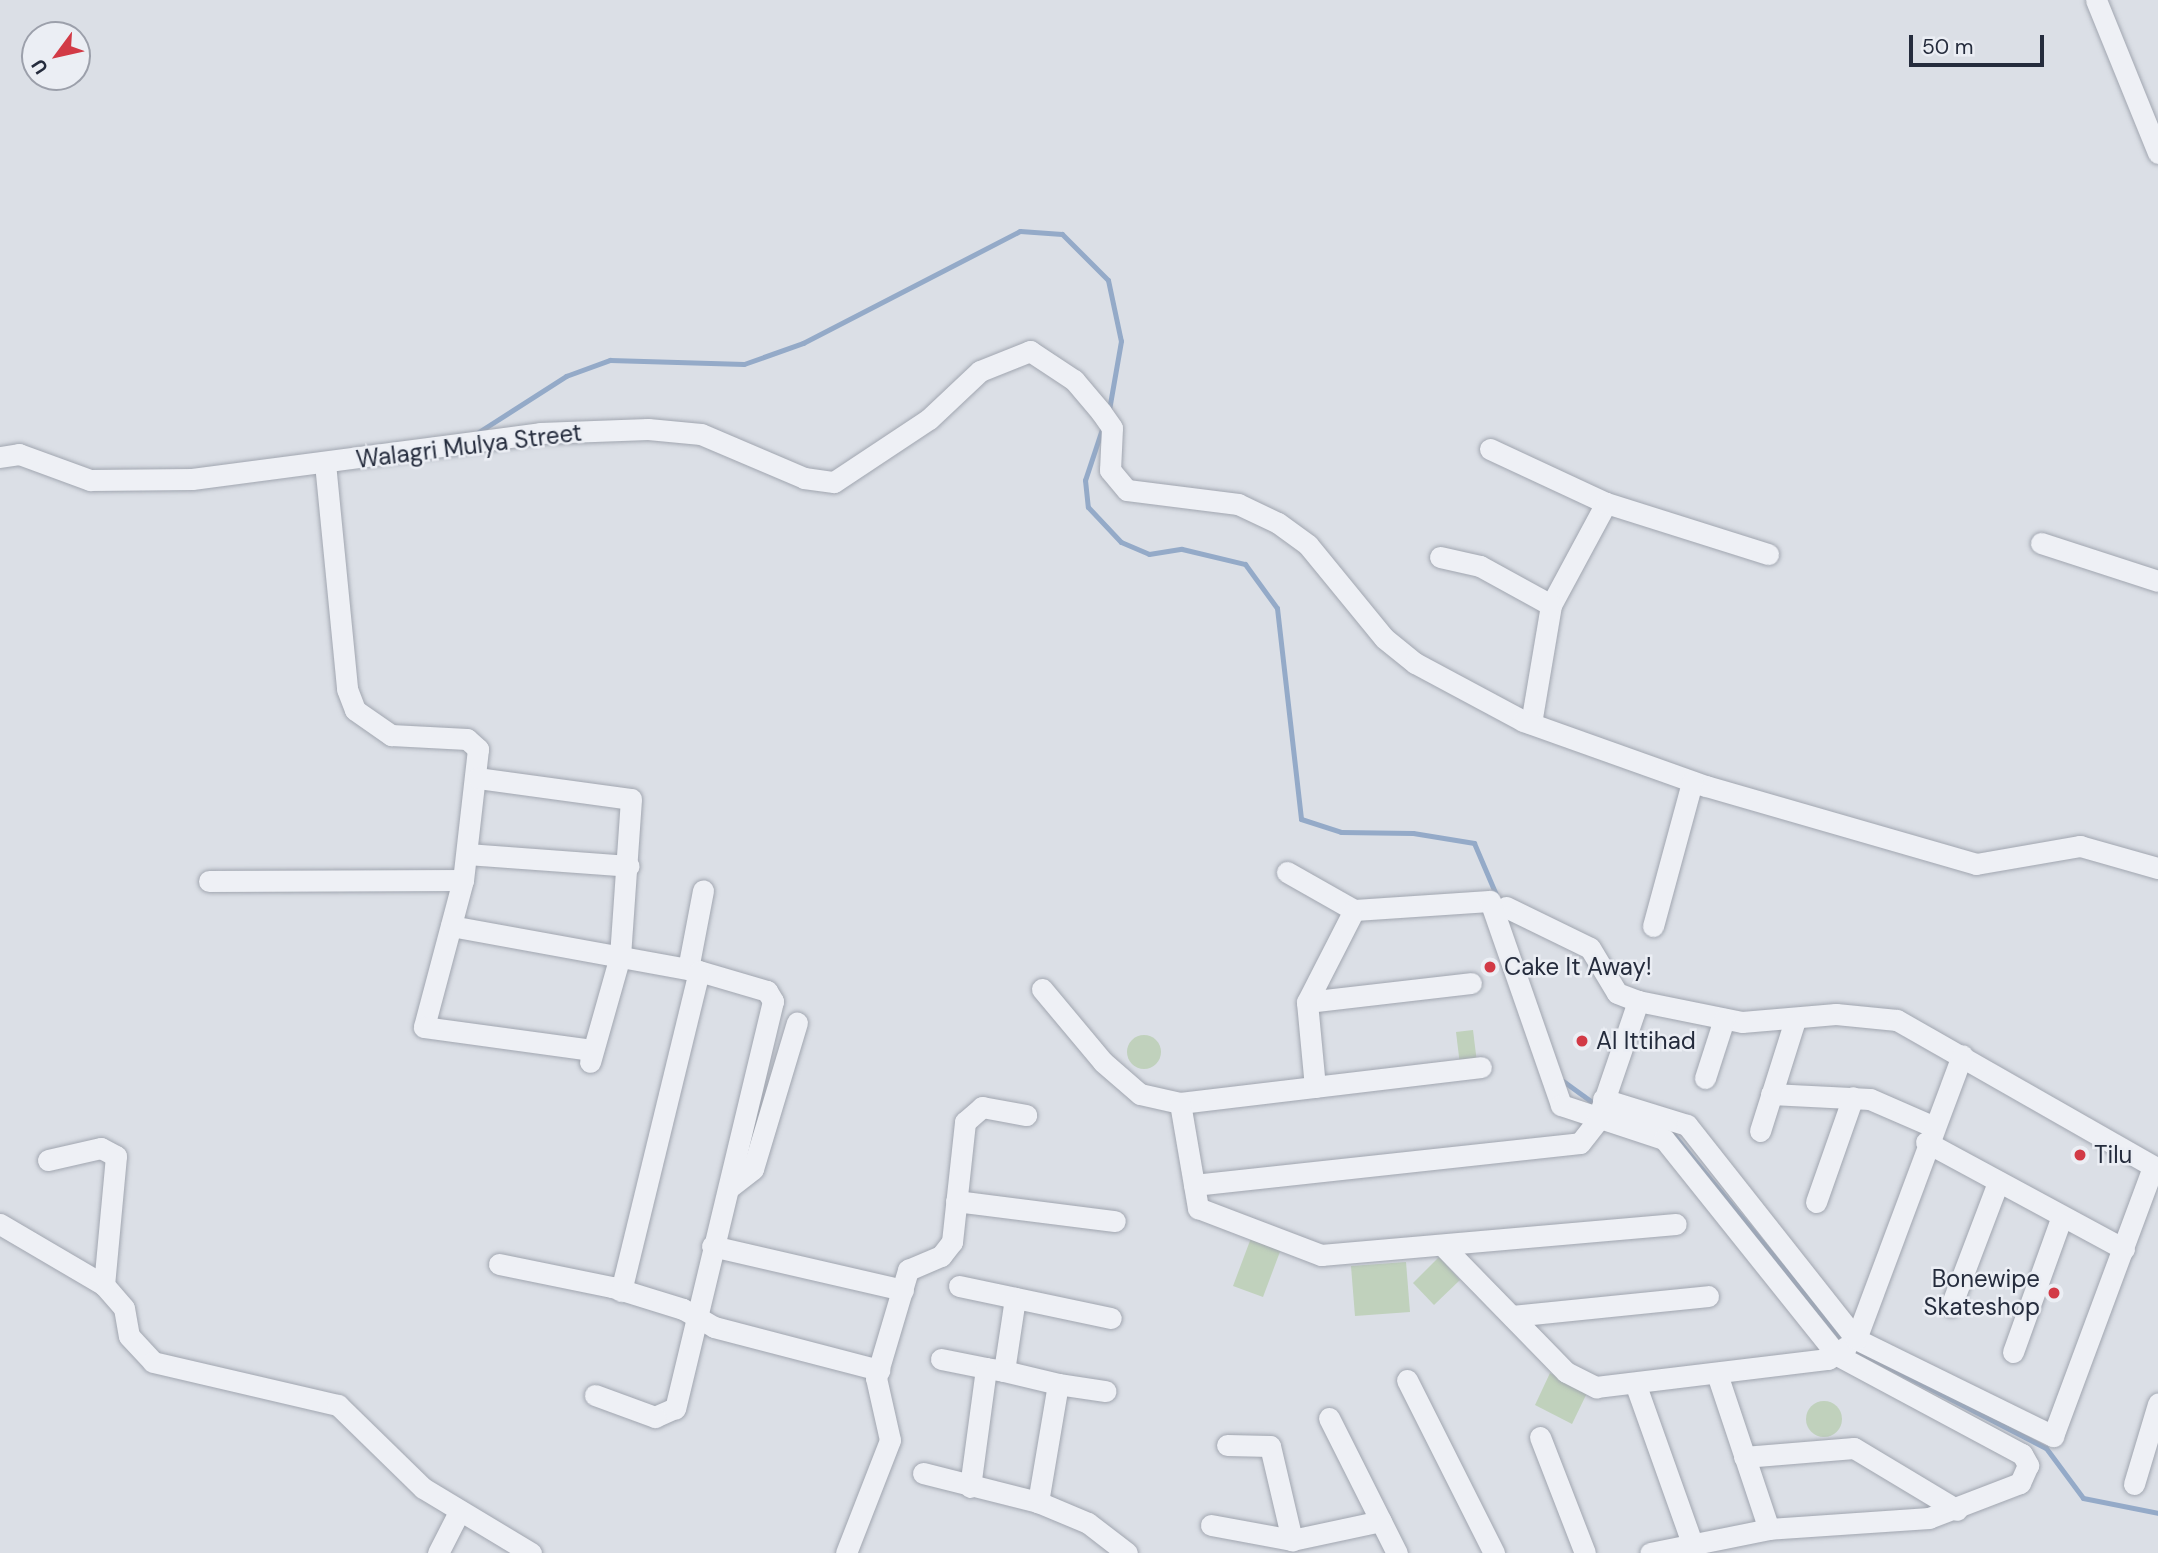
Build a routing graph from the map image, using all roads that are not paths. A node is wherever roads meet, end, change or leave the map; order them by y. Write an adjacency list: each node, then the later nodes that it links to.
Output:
1 (2096, 0): 2 (street)
2 (2158, 153)
3 (1490, 449): 6 (street)
4 (0, 457): 5 (street, Walagri Mulya Street)
5 (326, 463): 12 (street, Walagri Mulya Street); 13 (street)
6 (1606, 503): 8 (street); 11 (street)
7 (2041, 543): 10 (street)
8 (1768, 554)
9 (1440, 557): 11 (street)
10 (2158, 581)
11 (1551, 605): 12 (street)
12 (1531, 723): 14 (street)
13 (478, 778): 15 (street); 16 (street)
14 (1692, 782): 17 (street); 25 (street)
15 (467, 854): 16 (street); 19 (street)
16 (629, 866): 26 (street)
17 (2158, 868)
18 (1287, 872): 23 (street)
19 (463, 880): 20 (street); 24 (street)
20 (209, 881)
21 (703, 890): 27 (street)
22 (1498, 904): 23 (street); 30 (street); 44 (street)
23 (1354, 910): 31 (street)
24 (451, 926): 26 (street); 26 (street)
25 (1653, 926)
26 (621, 956): 27 (street)
27 (694, 970): 51 (street); 65 (street)
28 (1471, 983): 31 (street)
29 (1042, 989): 42 (street)
30 (1638, 1001): 32 (street); 41 (street)
31 (1307, 1002): 38 (street)
32 (1724, 1019): 33 (street); 37 (street)
33 (1795, 1020): 35 (street); 39 (street)
34 (797, 1022): 51 (street)
35 (1962, 1055): 46 (street); 48 (street)
36 (1481, 1067): 38 (street)
37 (1705, 1078)
38 (1315, 1087): 42 (street)
39 (1772, 1094): 40 (street); 45 (street)
40 (1853, 1097): 46 (street); 53 (street)
41 (1603, 1099): 44 (street); 72 (street)
42 (1180, 1102): 50 (street)
43 (1026, 1115): 52 (street)
44 (1597, 1121): 50 (street); 74 (street)
45 (1760, 1131)
46 (1929, 1134): 49 (street); 72 (street)
47 (48, 1160): 62 (street)
48 (2156, 1168): 60 (street)
49 (1998, 1182): 54 (street); 68 (street)
50 (1194, 1185): 59 (street)
51 (730, 1187): 58 (street)
52 (956, 1201): 55 (street); 64 (street)
53 (1816, 1202)
54 (2061, 1219): 60 (street); 73 (street)
55 (1115, 1221)
56 (0, 1224): 62 (street)
57 (1676, 1224): 59 (street)
58 (712, 1246): 64 (street); 70 (street)
59 (1443, 1246): 69 (street)
60 (2124, 1249): 72 (street)
61 (499, 1264): 65 (street)
62 (104, 1286): 95 (street)
63 (959, 1286): 67 (street)
64 (903, 1290): 76 (street)
65 (621, 1291): 70 (street)
66 (1708, 1296): 69 (street)
67 (1015, 1298): 71 (street); 77 (street)
68 (1951, 1306)
69 (1512, 1315): 80 (street)
70 (697, 1316): 76 (street); 83 (street)
71 (1111, 1318)
72 (1856, 1339): 74 (street)
73 (2013, 1352)
74 (1837, 1355): 78 (street); 94 (street)
75 (942, 1359): 77 (street)
76 (879, 1370): 103 (street)
77 (995, 1370): 81 (street); 92 (street)
78 (1717, 1374): 80 (street); 89 (street)
79 (1407, 1380): 106 (street)
80 (1635, 1383): 100 (street)
81 (1058, 1384): 82 (street); 93 (street)
82 (1105, 1391)
83 (594, 1395)
84 (2158, 1404): 88 (street)
85 (1329, 1418): 96 (street)
86 (1540, 1437): 107 (street)
87 (1227, 1446): 99 (street)
88 (2151, 1452): 91 (street)
89 (1744, 1457): 94 (street); 98 (street)
90 (923, 1473): 92 (street)
91 (2134, 1484)
92 (970, 1487): 93 (street)
93 (1038, 1502): 104 (street)
94 (1956, 1510): 98 (street)
95 (459, 1512): 101 (street); 102 (street)
96 (1381, 1521): 99 (street); 105 (street)
97 (1211, 1525): 99 (street)
98 (1769, 1529): 100 (street)
99 (1292, 1539)
100 (1691, 1540): 108 (street)
101 (438, 1553)
102 (531, 1553)
103 (846, 1553)
104 (1127, 1553)
105 (1397, 1553)
106 (1494, 1553)
107 (1585, 1553)
108 (1650, 1553)

